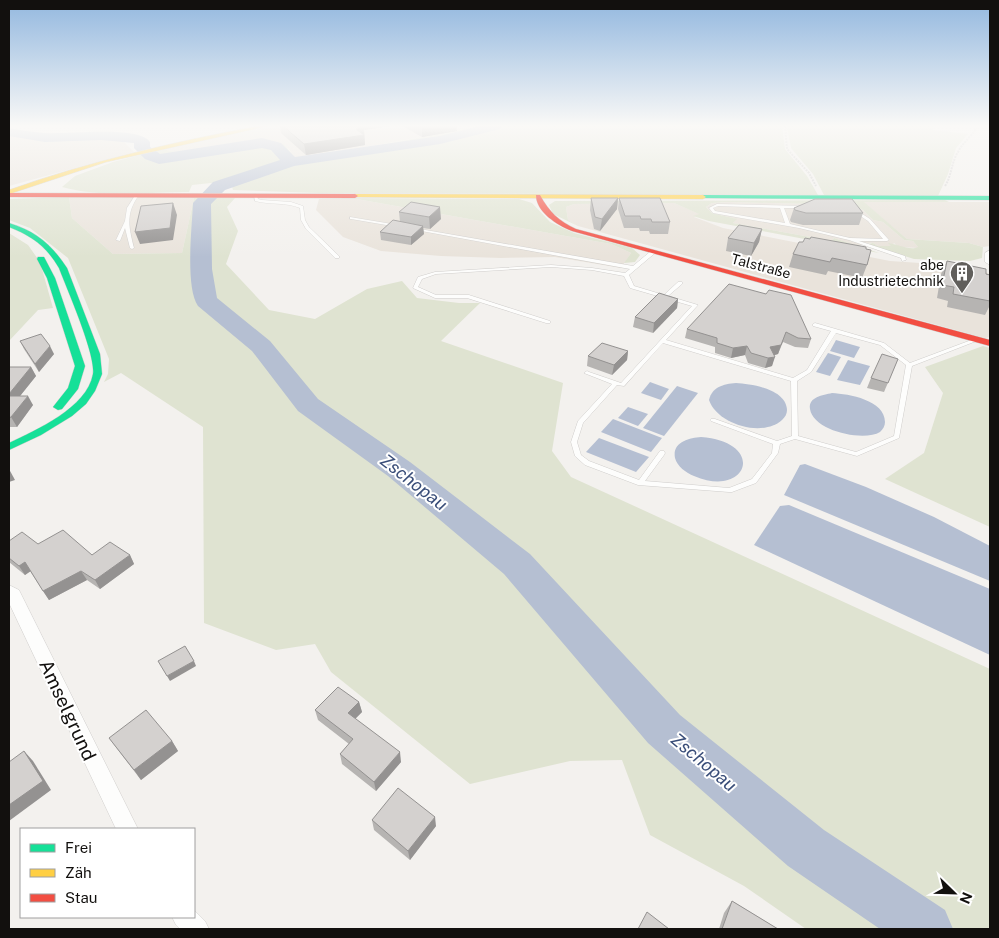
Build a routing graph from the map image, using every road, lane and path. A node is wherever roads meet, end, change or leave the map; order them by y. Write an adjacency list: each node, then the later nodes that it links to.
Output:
1 (76, 170): 4 (main road)
2 (806, 170): 8 (path)
3 (952, 170): 9 (path)
4 (9, 194): 5 (main road)
5 (137, 195): 6 (main road); 15 (lane)
6 (255, 195): 7 (main road); 25 (lane)
7 (538, 196): 8 (main road); 23 (main road, Talstraße)
8 (822, 197): 9 (main road)
9 (942, 198): 10 (main road)
10 (990, 198)
11 (781, 206): 12 (lane); 16 (lane); 16 (lane)
12 (811, 207)
13 (850, 208): 20 (lane)
14 (351, 218): 17 (lane)
15 (126, 222): 21 (lane); 22 (lane)
16 (788, 225): 20 (lane)
17 (400, 226)
18 (13, 227): 43 (main road); 46 (main road)
19 (410, 228): 28 (lane)
20 (850, 239): 26 (lane)
21 (118, 240)
22 (132, 248)
23 (654, 252): 28 (lane); 35 (main road, Talstraße)
24 (990, 253): 27 (street)
25 (337, 257)
26 (904, 260)
27 (990, 262)
28 (634, 268): 29 (lane)
29 (626, 275): 31 (lane); 32 (lane)
30 (680, 283): 31 (lane)
31 (665, 296): 36 (lane)
32 (548, 322)
33 (815, 325): 34 (lane)
34 (835, 330): 38 (lane); 40 (lane)
35 (977, 340): 37 (main road, Talstraße); 38 (lane)
36 (663, 341): 40 (lane); 41 (lane)
37 (990, 343)
38 (909, 364): 44 (lane)
39 (587, 373): 41 (lane)
40 (794, 380): 44 (lane)
41 (616, 383): 48 (lane)
42 (713, 420): 45 (lane)
43 (9, 437)
44 (796, 437): 45 (lane)
45 (777, 444): 48 (lane)
46 (9, 447)
47 (662, 454): 48 (lane)
48 (640, 484)
49 (9, 591): 50 (street, Amselgrund)
50 (126, 828)
51 (185, 918): 52 (street)
52 (197, 929)

